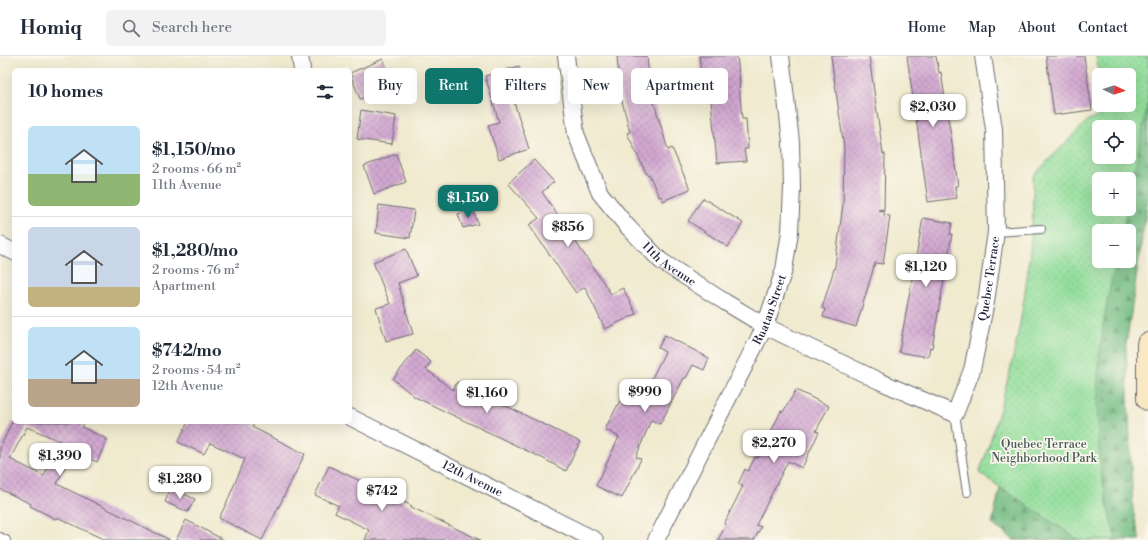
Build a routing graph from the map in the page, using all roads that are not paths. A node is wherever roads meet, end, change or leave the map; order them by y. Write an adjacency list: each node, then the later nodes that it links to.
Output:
1 (300, 56): 5 (street)
2 (566, 56): 10 (street, 11th Avenue)
3 (781, 56): 10 (street, Ruatan Street)
4 (983, 56): 7 (street, Quebec Terrace)
5 (302, 68)
6 (1041, 229): 7 (lane)
7 (996, 232): 13 (street, Quebec Terrace)
8 (0, 245): 9 (street)
9 (12, 251)
10 (766, 326): 13 (street, 11th Avenue); 19 (street, Ruatan Street)
11 (1148, 344): 12 (main road)
12 (1148, 399)
13 (956, 414): 15 (lane)
14 (352, 418): 18 (street, 12th Avenue)
15 (967, 492)
16 (0, 537): 17 (lane)
17 (6, 540)
18 (595, 540)
19 (656, 540)

